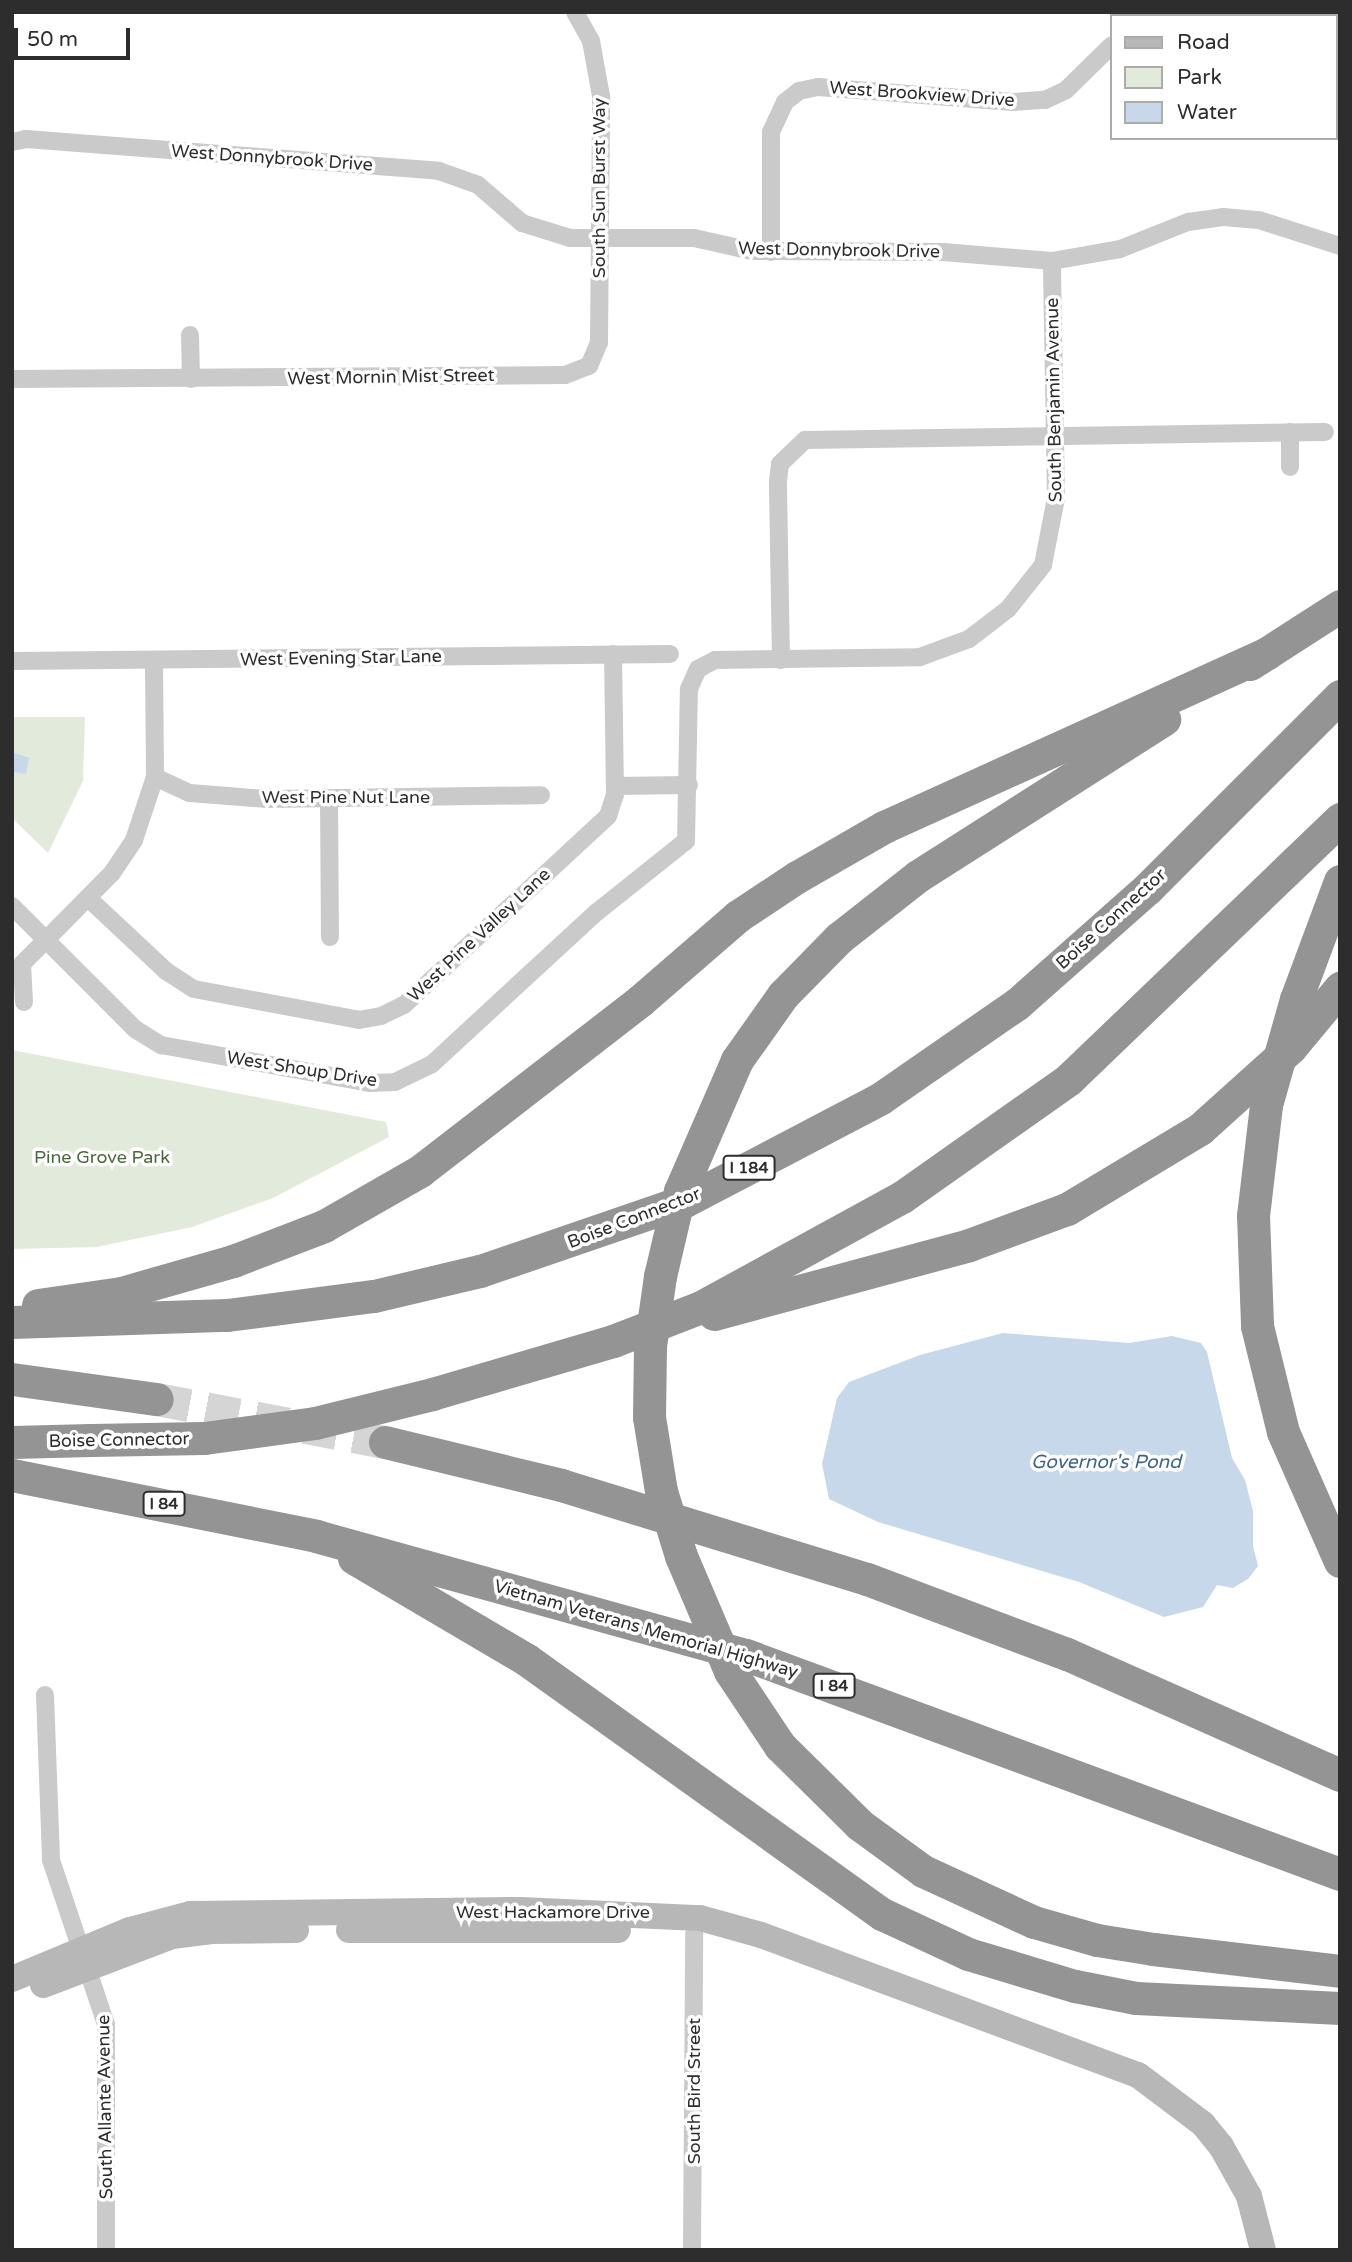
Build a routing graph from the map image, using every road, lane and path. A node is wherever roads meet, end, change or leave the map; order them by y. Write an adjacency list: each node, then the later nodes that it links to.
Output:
1 (575, 12): 4 (street, South Sun Burst Way)
2 (1110, 47): 6 (street, West Brookview Drive)
3 (12, 142): 4 (street, West Donnybrook Drive)
4 (599, 238): 6 (street, West Donnybrook Drive); 9 (street, South Sun Burst Way)
5 (1340, 246): 7 (street, West Donnybrook Drive)
6 (771, 251): 7 (street, West Donnybrook Drive)
7 (1052, 261): 14 (street, South Benjamin Avenue)
8 (190, 335): 11 (street)
9 (589, 366): 11 (street, West Mornin Mist Street)
10 (12, 379): 11 (street, West Mornin Mist Street)
11 (191, 379)
12 (1290, 432): 13 (street); 14 (street); 15 (street)
13 (1325, 432)
14 (1055, 435): 21 (street, South Benjamin Avenue); 21 (street)
15 (1290, 467)
16 (1340, 606): 17 (highway)
17 (1267, 653): 39 (highway); 54 (highway, bridge)
18 (613, 654): 19 (street, West Evening Star Lane); 20 (street, West Evening Star Lane); 26 (street, West Pine Valley Lane)
19 (670, 654)
20 (154, 660): 22 (street, West Evening Star Lane); 24 (street)
21 (781, 660): 25 (street, South Benjamin Avenue)
22 (12, 661)
23 (1340, 696): 40 (highway, Boise Connector / I 184)
24 (155, 777): 28 (street, West Pine Nut Lane); 31 (street)
25 (689, 785): 26 (street); 35 (street, West Shoup Drive)
26 (615, 786): 31 (street, West Pine Valley Lane)
27 (541, 796): 28 (street, West Pine Nut Lane)
28 (328, 798): 34 (street)
29 (1340, 819): 41 (highway, Boise Connector)
30 (1340, 881): 37 (highway)
31 (88, 898): 35 (street)
32 (12, 906): 35 (street, West Shoup Drive)
33 (1340, 911): 37 (highway)
34 (330, 937)
35 (46, 938): 38 (street)
36 (1340, 988): 41 (highway, bridge)
37 (1296, 999): 48 (highway)
38 (24, 1002)
39 (12, 1309)
40 (12, 1322)
41 (613, 1342): 44 (highway, Boise Connector, bridge)
42 (12, 1379): 43 (highway)
43 (157, 1399)
44 (12, 1442)
45 (385, 1443): 50 (highway)
46 (12, 1475): 47 (highway, Vietnam Veterans Memorial Highway / I 84)
47 (316, 1536): 51 (highway, Vietnam Veterans Memorial Highway / I 84); 58 (highway)
48 (1340, 1561)
49 (45, 1695): 53 (street, South Allante Avenue)
50 (1340, 1775)
51 (1340, 1874)
52 (694, 1933): 53 (street, West Hackamore Drive); 56 (street, West Hackamore Drive); 61 (street, South Bird Street)
53 (84, 1958): 55 (street, West Hackamore Drive); 56 (street, West Hackamore Drive); 57 (street, West Hackamore Drive); 60 (street, South Allante Avenue)
54 (1340, 1971)
55 (12, 1979)
56 (878, 1989): 59 (street, West Hackamore Drive)
57 (12, 1997)
58 (1340, 2008)
59 (1079, 2059): 62 (street); 63 (street)
60 (106, 2250)
61 (692, 2250)
62 (1249, 2250)
63 (1263, 2250)

